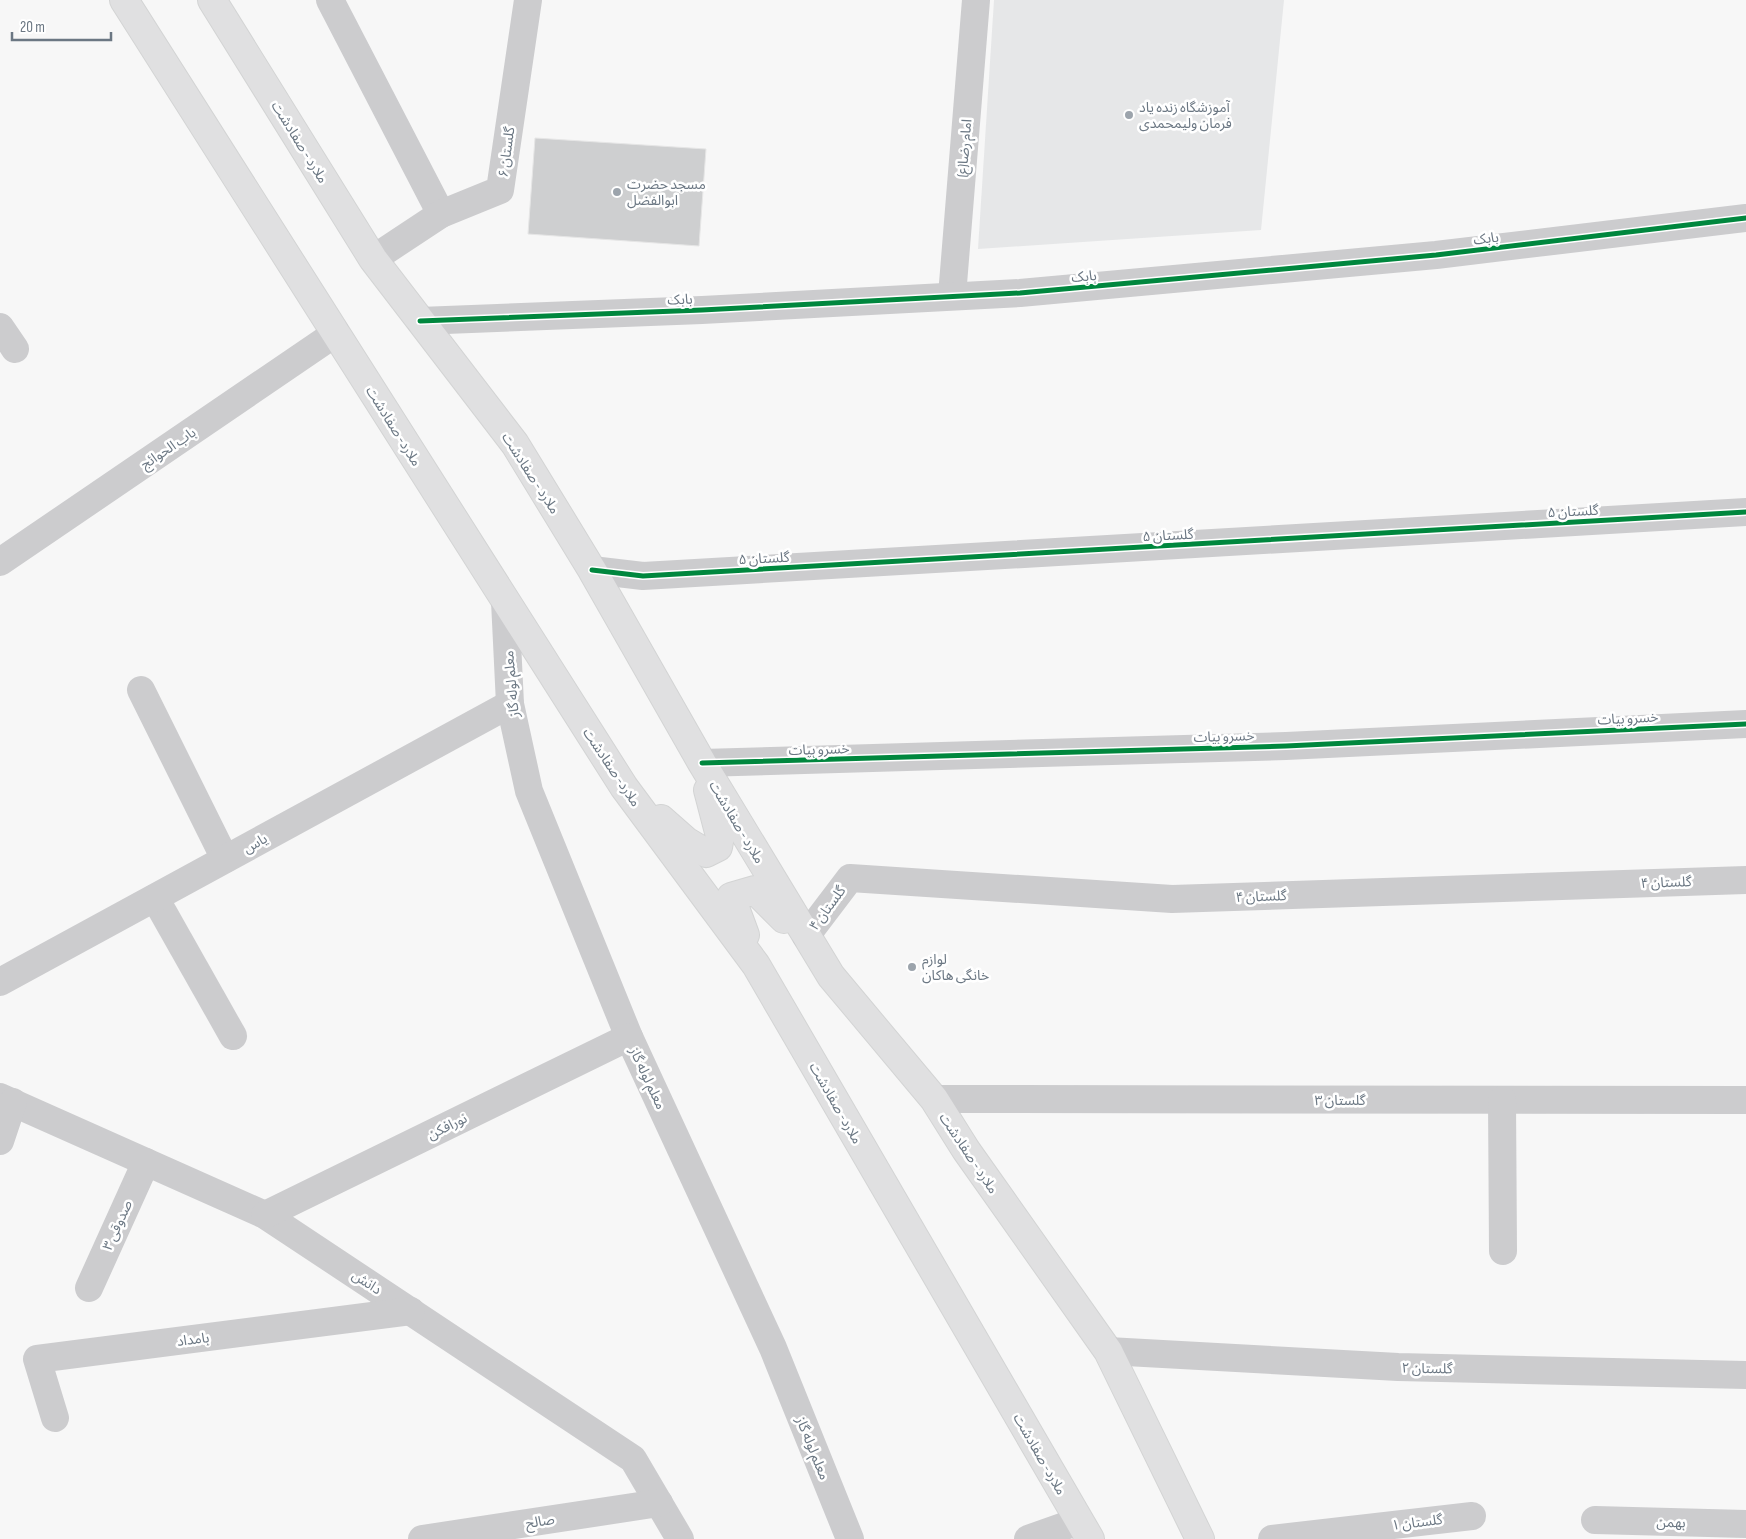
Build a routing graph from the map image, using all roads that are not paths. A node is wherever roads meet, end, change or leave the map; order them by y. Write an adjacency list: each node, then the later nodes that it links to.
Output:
1 (124, 0): 12 (highway, ملارد- صفادشت)
2 (212, 0): 8 (highway, ملارد - صفادشت)
3 (330, 0): 6 (street)
4 (528, 0): 6 (street, گلستان ۶)
5 (976, 0): 9 (street, امام رضا(ع))
6 (441, 214): 8 (street, گلستان ۶)
7 (1746, 218): 9 (street, بابک)
8 (373, 259): 10 (highway, ملارد - صفادشت)
9 (952, 296): 10 (street, بابک)
10 (420, 321): 16 (highway, ملارد - صفادشت)
11 (0, 327): 13 (street)
12 (336, 333): 15 (street, باب الحوائج); 17 (highway, ملارد- صفادشت)
13 (15, 349)
14 (1746, 512): 16 (street, گلستان ۵)
15 (0, 562)
16 (592, 570): 21 (highway, ملارد - صفادشت)
17 (505, 601): 19 (street, معلم لوله گاز); 22 (highway, ملارد- صفادشت)
18 (141, 690): 23 (street)
19 (510, 704): 23 (street, یاس); 31 (street, معلم لوله گاز)
20 (1746, 724): 21 (street, خسرو بیات)
21 (702, 763): 22 (highway); 26 (highway, ملارد - صفادشت)
22 (624, 787): 27 (highway, ملارد- صفادشت)
23 (225, 859): 25 (street, یاس)
24 (1746, 880): 26 (street, گلستان ۴)
25 (155, 898): 29 (street, یاس); 30 (street)
26 (806, 936): 28 (highway, ملارد - صفادشت)
27 (756, 965): 28 (highway); 49 (highway, ملارد- صفادشت)
28 (832, 976): 32 (highway, ملارد - صفادشت)
29 (0, 982)
30 (233, 1036)
31 (629, 1037): 38 (street, نورافکن); 52 (street, معلم لوله گاز)
32 (934, 1099): 34 (street, گلستان ۳); 42 (highway, ملارد - صفادشت)
33 (6, 1100): 36 (street); 37 (street, دانش)
34 (1502, 1100): 35 (street, گلستان ۳); 39 (street)
35 (1746, 1100)
36 (0, 1141)
37 (146, 1162): 38 (street, دانش); 40 (street, صدوقی ۳)
38 (266, 1215): 41 (street, دانش)
39 (1504, 1251)
40 (89, 1288)
41 (410, 1311): 44 (street, بامداد); 45 (street, دانش)
42 (1108, 1351): 43 (street, گلستان ۲); 54 (highway, ملارد - صفادشت)
43 (1746, 1375)
44 (55, 1418)
45 (659, 1503): 50 (street, صالح); 51 (street, دانش)
46 (1472, 1516): 55 (street, گلستان ۱)
47 (1595, 1520): 48 (street, بهمن)
48 (1746, 1524)
49 (1084, 1530): 53 (street)
50 (422, 1539)
51 (680, 1539)
52 (850, 1539)
53 (1028, 1539)
54 (1200, 1539)
55 (1272, 1539)

